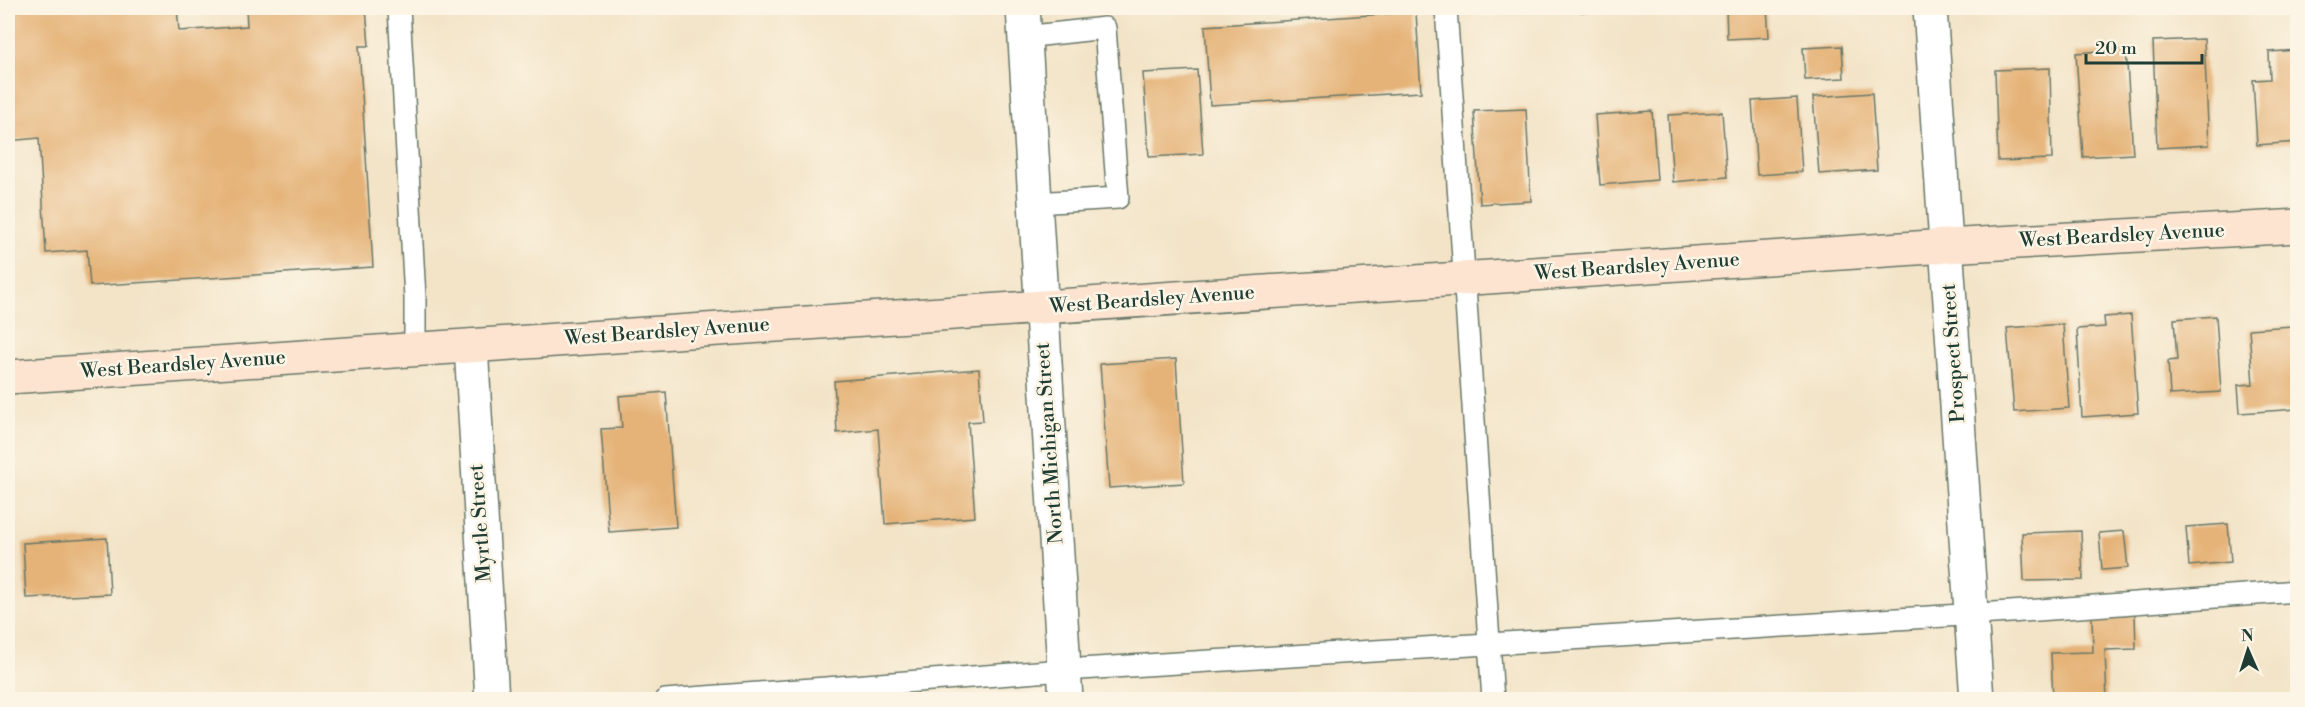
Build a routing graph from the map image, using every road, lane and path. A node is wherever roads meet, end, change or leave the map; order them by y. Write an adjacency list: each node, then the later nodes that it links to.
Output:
1 (399, 8): 11 (lane)
2 (1446, 8): 8 (lane)
3 (1930, 8): 7 (street, Prospect Street)
4 (1023, 22): 5 (street, North Michigan Street); 5 (lane)
5 (1035, 203): 9 (street, North Michigan Street)
6 (2298, 226): 7 (main road, West Beardsley Avenue)
7 (1947, 246): 8 (main road, West Beardsley Avenue); 14 (street, Prospect Street)
8 (1466, 279): 9 (main road, West Beardsley Avenue); 15 (lane)
9 (1041, 307): 10 (main road, West Beardsley Avenue); 16 (street, North Michigan Street)
10 (471, 346): 11 (main road, West Beardsley Avenue); 17 (street, Myrtle Street)
11 (415, 349): 12 (main road, West Beardsley Avenue)
12 (8, 377)
13 (2298, 591): 14 (lane)
14 (1971, 614): 15 (lane); 20 (street, Prospect Street)
15 (1490, 644): 16 (lane); 19 (lane)
16 (1065, 685): 18 (lane)
17 (492, 699)
18 (665, 699)
19 (1493, 699)
20 (1977, 699)

